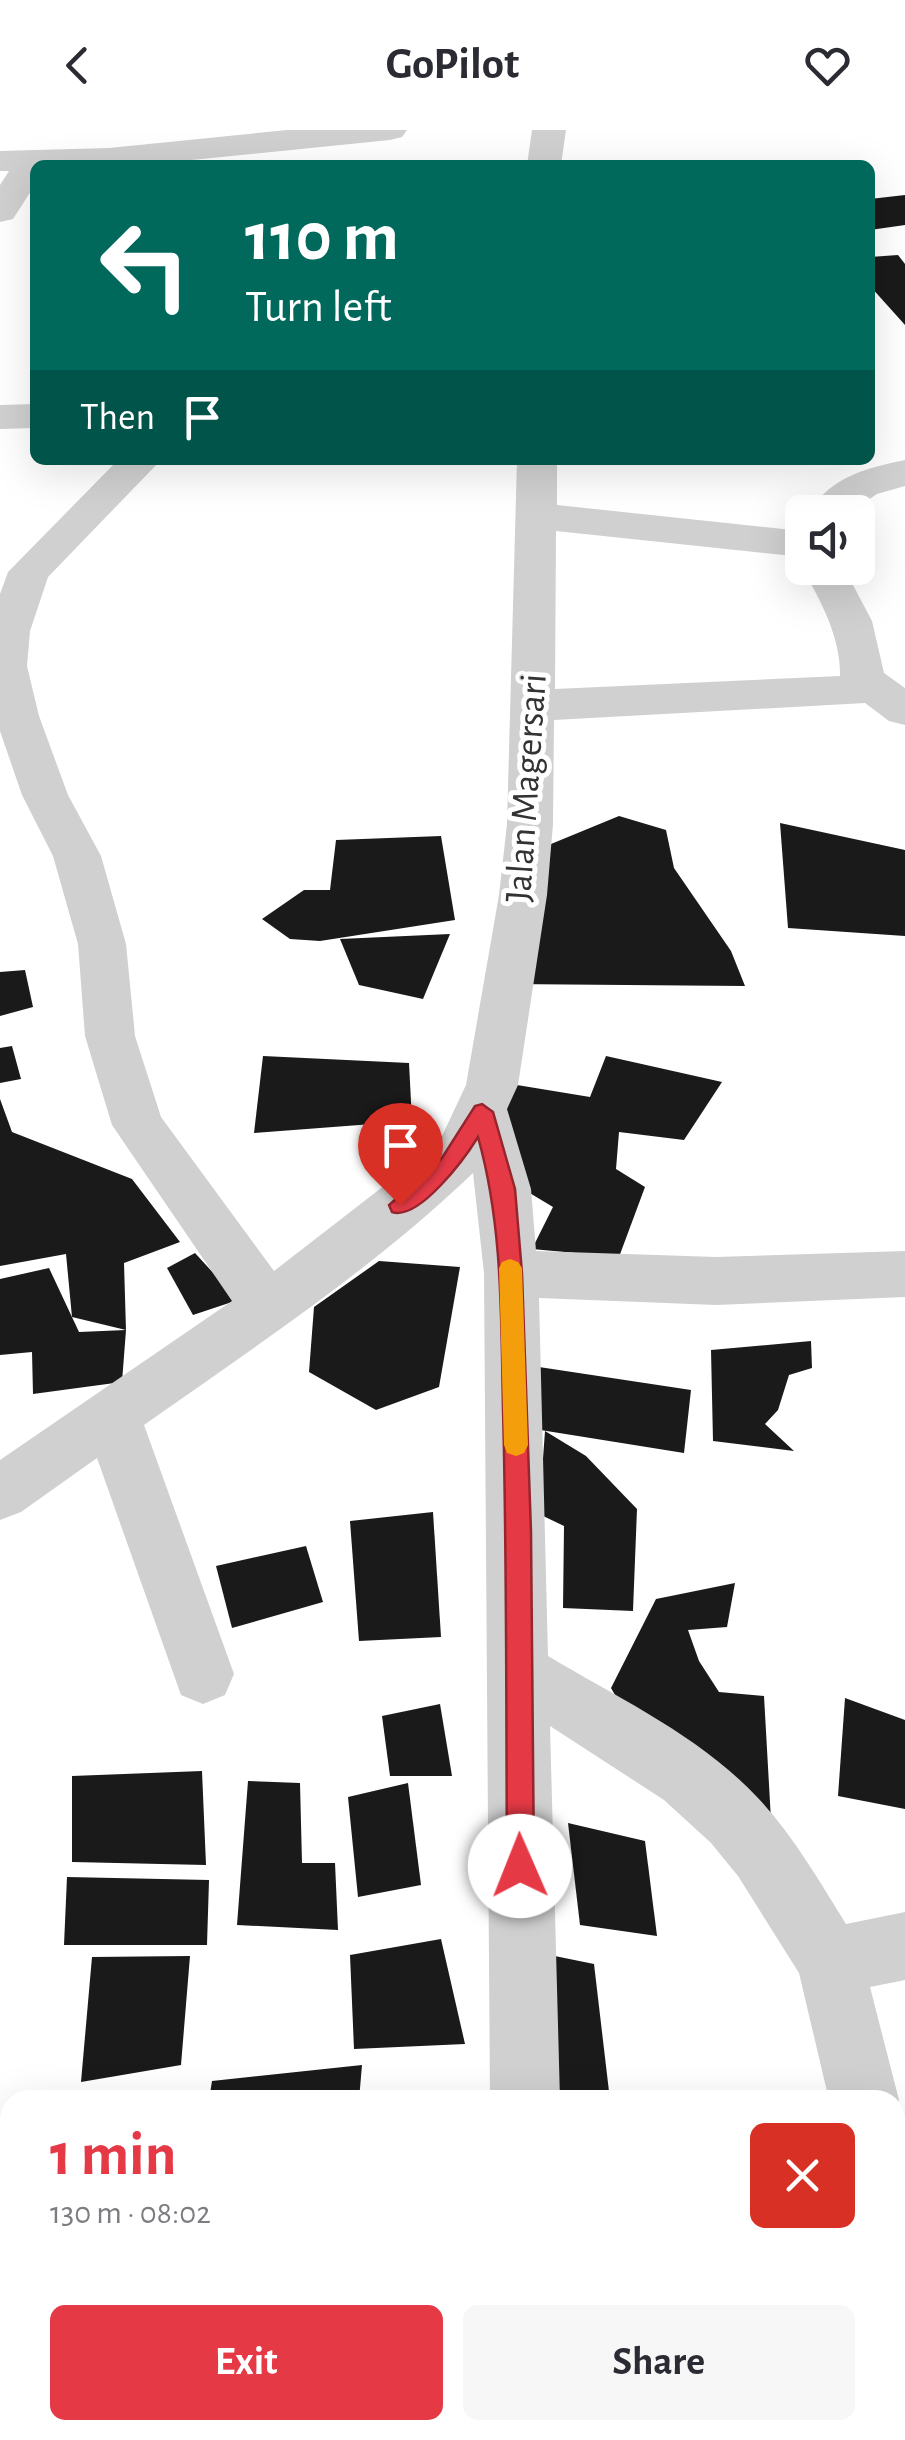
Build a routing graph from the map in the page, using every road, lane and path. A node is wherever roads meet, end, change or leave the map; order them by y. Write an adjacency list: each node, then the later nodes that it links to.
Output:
1 (390, 130): 3 (street)
2 (548, 130): 4 (street)
3 (109, 144): 5 (street)
4 (545, 160)
5 (16, 162): 6 (street)
6 (0, 211)
7 (0, 416): 8 (street)
8 (30, 416)
9 (136, 465): 19 (street)
10 (538, 465): 13 (street, Jalan Magersari)
11 (905, 473): 12 (street)
12 (845, 495)
13 (537, 516): 14 (street); 17 (street, Jalan Magersari)
14 (785, 542)
15 (833, 585): 16 (street)
16 (864, 679): 17 (street); 18 (street)
17 (535, 705): 20 (street, Jalan Magersari)
18 (905, 710)
19 (22, 800): 23 (street)
20 (482, 1112): 21 (street); 23 (street)
21 (511, 1273): 22 (street); 26 (street)
22 (905, 1274)
23 (268, 1307): 24 (street)
24 (112, 1416): 25 (street); 27 (street)
25 (0, 1493)
26 (516, 1672): 29 (street); 30 (street)
27 (204, 1674)
28 (905, 1946): 29 (street)
29 (830, 1960): 31 (street)
30 (525, 2090)
31 (862, 2090)

